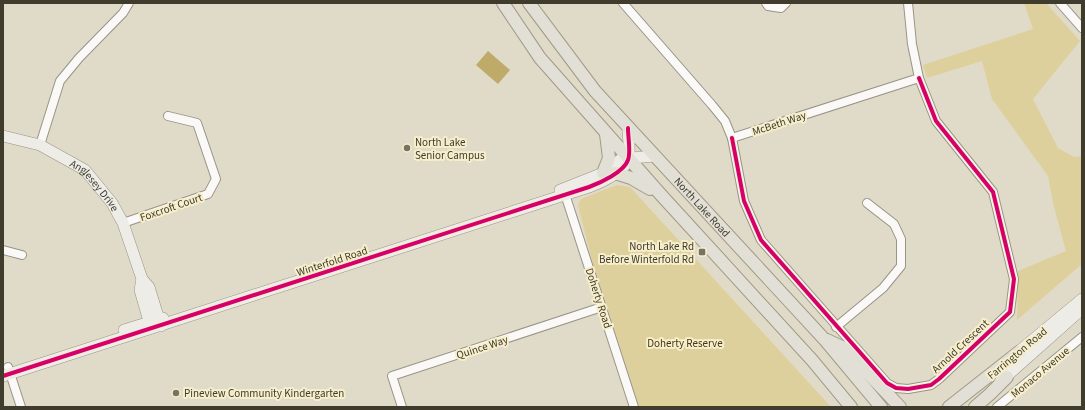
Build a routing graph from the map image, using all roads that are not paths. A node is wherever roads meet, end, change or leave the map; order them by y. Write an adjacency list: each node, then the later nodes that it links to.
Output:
1 (129, 3): 16 (street)
2 (503, 3): 13 (main road, North Lake Road)
3 (529, 3): 12 (main road, North Lake Road)
4 (624, 3): 15 (street)
5 (766, 3): 6 (street)
6 (786, 3)
7 (908, 3): 10 (street)
8 (1060, 3): 9 (street)
9 (1082, 28)
10 (919, 78): 15 (street, McBeth Way); 30 (street, Arnold Crescent)
11 (168, 116): 23 (street, Foxcroft Court)
12 (628, 128): 17 (main road, North Lake Road); 18 (main road)
13 (606, 134): 18 (main road, North Lake Road); 19 (main road)
14 (3, 136): 16 (main road, Anglesey Drive)
15 (732, 138): 30 (street, Arnold Crescent)
16 (40, 145): 23 (main road, Anglesey Drive)
17 (654, 156): 18 (main road, Winterfold Road); 32 (main road, North Lake Road)
18 (629, 159): 19 (main road, Winterfold Road); 21 (main road, North Lake Road)
19 (609, 173): 20 (main road, Winterfold Road); 21 (main road)
20 (564, 192): 27 (street, Doherty Road); 29 (main road, Winterfold Road)
21 (662, 196): 39 (main road, North Lake Road)
22 (867, 203): 30 (street)
23 (123, 223): 29 (main road, Anglesey Drive)
24 (3, 250): 25 (street)
25 (22, 255)
26 (1082, 299): 33 (main road, Farrington Road)
27 (602, 307): 37 (street, Quince Way); 38 (street, Doherty Road)
28 (1082, 309): 35 (main road, Farrington Road)
29 (155, 324): 34 (main road, Winterfold Road)
30 (836, 327)
31 (1082, 337): 45 (street, Monaco Avenue)
32 (826, 340): 40 (main road, North Lake Road); 41 (main road)
33 (1019, 352): 42 (main road)
34 (6, 371): 36 (street)
35 (1007, 377): 43 (main road, Farrington Road); 44 (main road)
36 (21, 407)
37 (402, 407)
38 (634, 407)
39 (851, 407)
40 (881, 407)
41 (900, 407)
42 (950, 407)
43 (968, 407)
44 (975, 407)
45 (997, 407)

